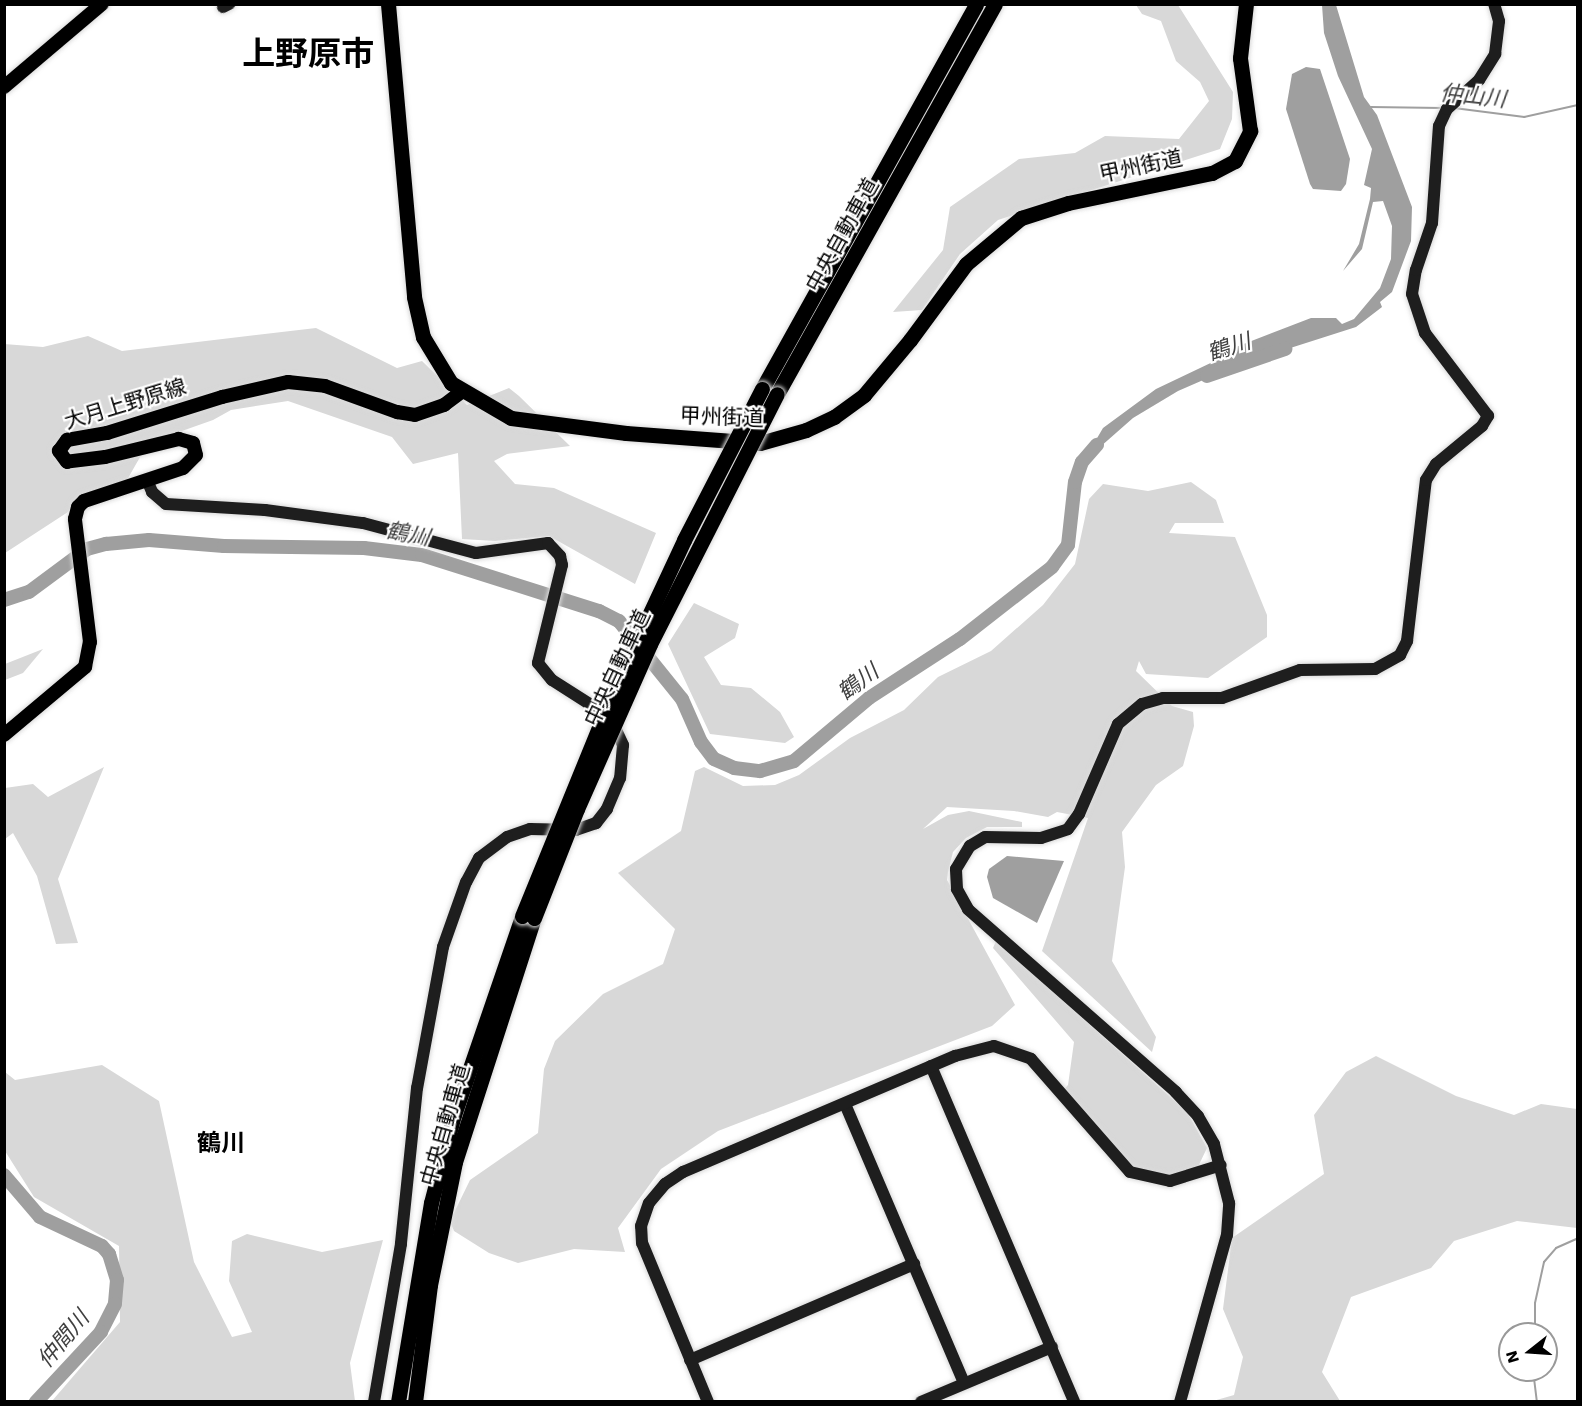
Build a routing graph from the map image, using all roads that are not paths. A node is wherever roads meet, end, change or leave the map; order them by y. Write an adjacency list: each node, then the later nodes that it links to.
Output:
1 (102, 4): 7 (main road)
2 (388, 4): 9 (highway, 甲州街道)
3 (976, 4): 8 (highway, 中央自動車道)
4 (995, 4): 8 (highway, 中央自動車道)
5 (1246, 4): 9 (highway, 甲州街道)
6 (1494, 4): 15 (street)
7 (4, 87)
8 (770, 391): 12 (highway, 中央自動車道, bridge)
9 (461, 392): 10 (main road, 大月上野原線)
10 (147, 480): 11 (main road, 大月上野原線); 20 (street)
11 (4, 735)
12 (528, 917): 21 (highway, 中央自動車道); 22 (highway, 中央自動車道)
13 (932, 1066): 14 (street); 15 (street); 17 (street)
14 (845, 1104): 16 (street); 18 (street)
15 (1221, 1165): 26 (street)
16 (914, 1264): 18 (street); 19 (street)
17 (1052, 1347): 19 (street); 25 (street)
18 (690, 1360): 23 (street)
19 (964, 1383): 24 (street)
20 (374, 1401)
21 (398, 1401)
22 (415, 1401)
23 (708, 1401)
24 (921, 1401)
25 (1074, 1401)
26 (1180, 1401)

